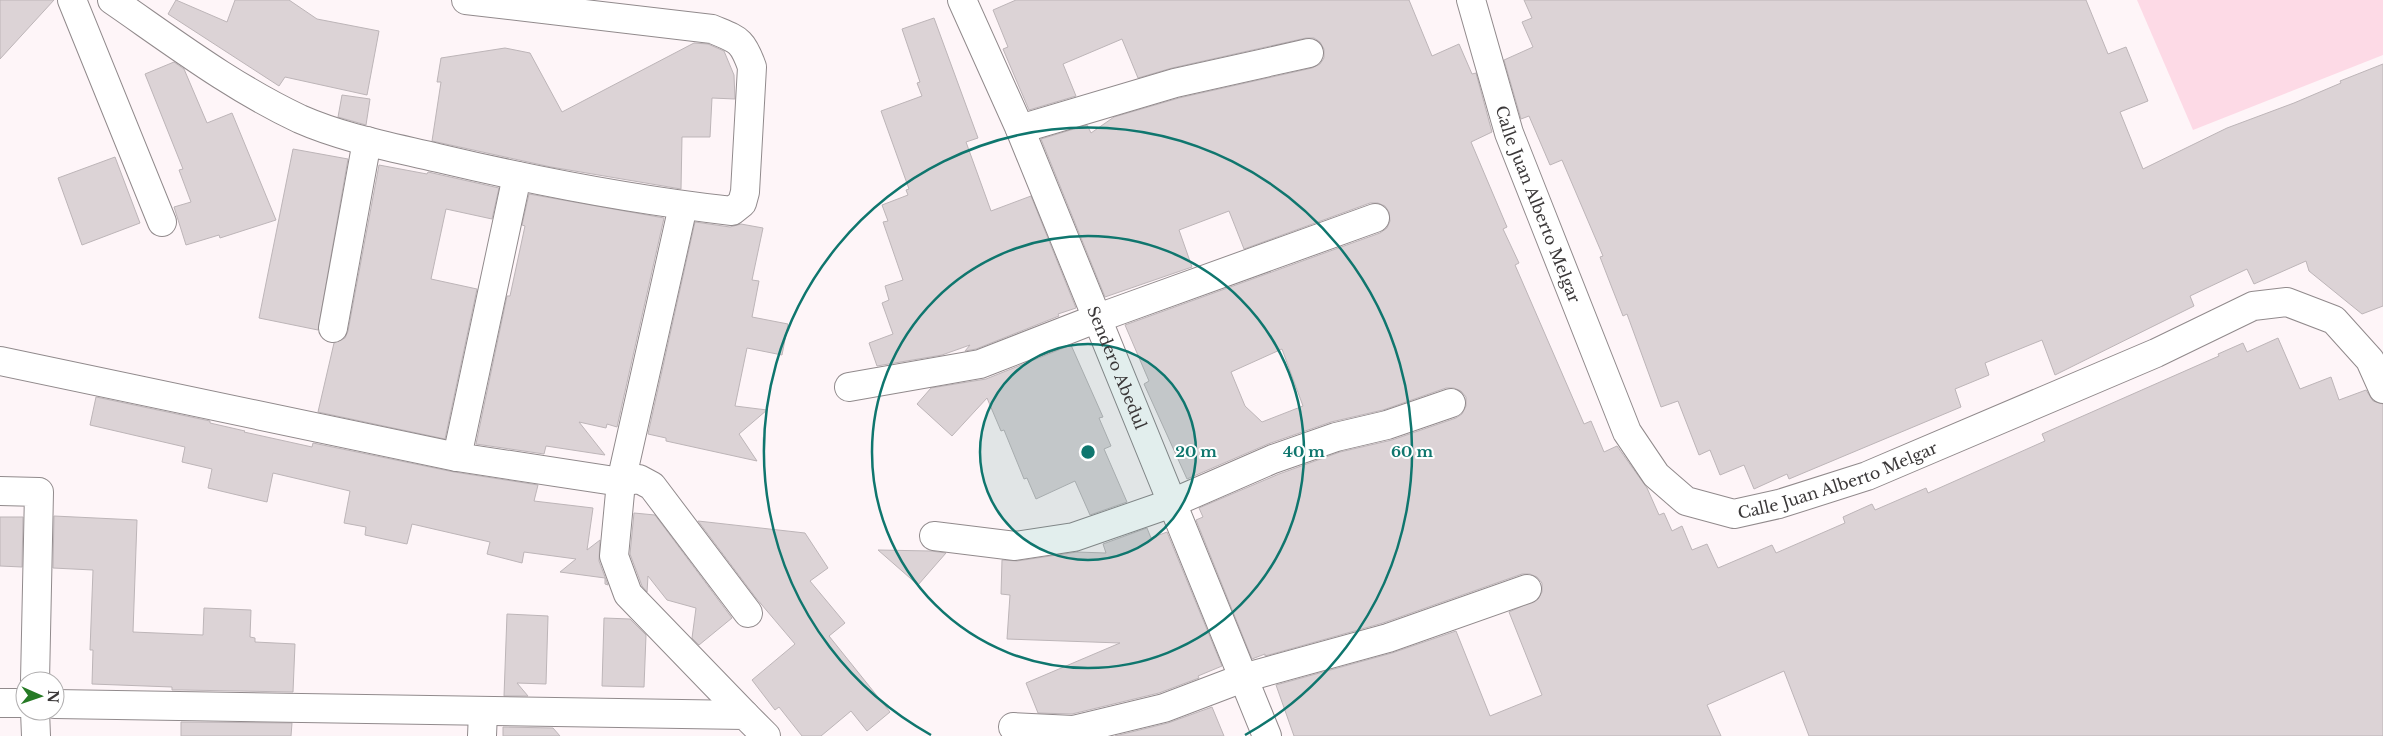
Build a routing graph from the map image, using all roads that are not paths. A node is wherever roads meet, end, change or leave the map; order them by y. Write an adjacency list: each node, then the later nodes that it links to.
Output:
1 (72, 0): 13 (street)
2 (112, 0): 9 (street)
3 (466, 0): 6 (street)
4 (962, 0): 8 (street, Sendero Abedul)
5 (1471, 0): 18 (street, Calle Juan Alberto Melgar)
6 (645, 10): 11 (street)
7 (1309, 53): 8 (street)
8 (1020, 129): 14 (street, Sendero Abedul)
9 (367, 141): 10 (street); 15 (street)
10 (516, 176): 11 (street); 20 (street)
11 (683, 206): 21 (street)
12 (1375, 218): 14 (street)
13 (162, 222)
14 (1098, 318): 17 (street); 23 (street, Sendero Abedul)
15 (332, 328)
16 (0, 361): 20 (street)
17 (849, 387)
18 (2383, 389)
19 (1452, 403): 23 (street)
20 (456, 457): 21 (street)
21 (621, 482): 26 (street); 33 (street)
22 (0, 491): 27 (street)
23 (1172, 503): 24 (street); 28 (street, Sendero Abedul)
24 (934, 536)
25 (1528, 589): 28 (street)
26 (748, 613)
27 (35, 671)
28 (1243, 678): 36 (street); 40 (street, Sendero Abedul)
29 (0, 703): 30 (street)
30 (15, 703)
31 (65, 704): 35 (street)
32 (567, 713): 33 (street); 35 (street); 38 (street)
33 (745, 715): 39 (street)
34 (35, 721): 37 (street)
35 (482, 724)
36 (1013, 727)
37 (36, 736)
38 (586, 736)
39 (766, 736)
40 (1267, 736)

